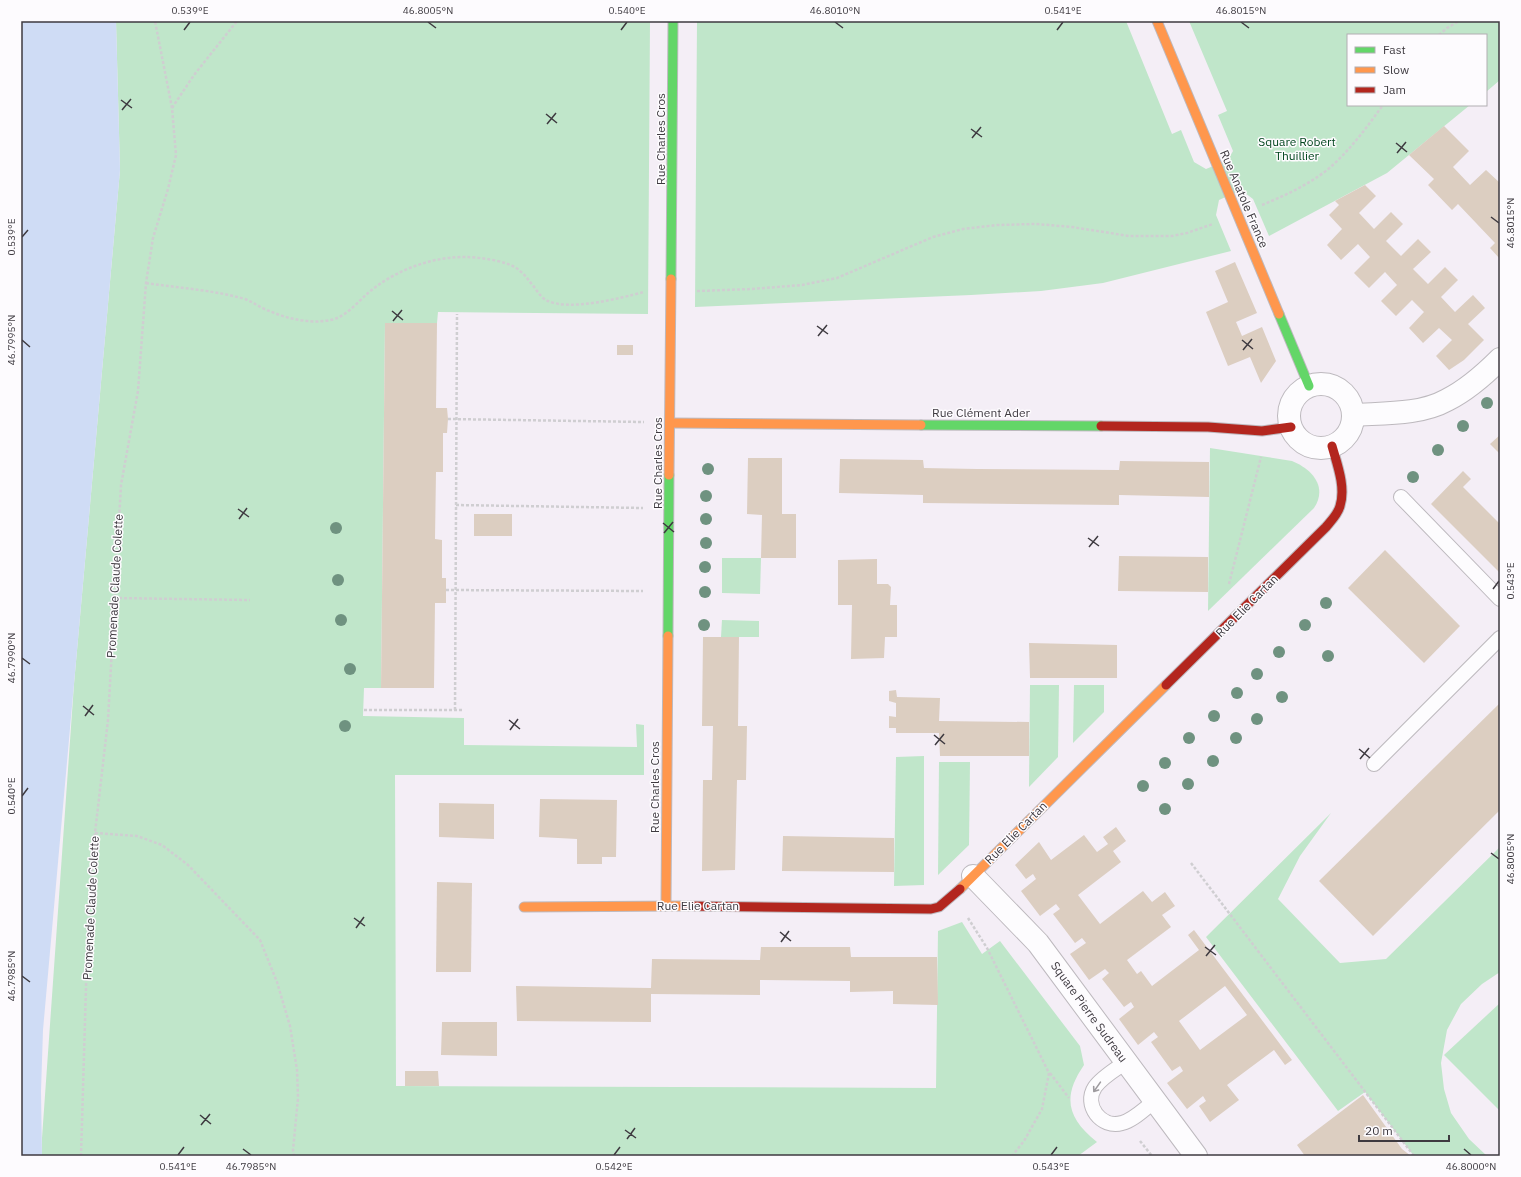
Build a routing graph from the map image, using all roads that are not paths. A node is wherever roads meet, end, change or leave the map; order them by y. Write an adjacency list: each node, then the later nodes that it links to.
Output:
1 (673, 21): 6 (street, Rue Charles Cros)
2 (1157, 21): 4 (street, Rue Anatole France)
3 (1500, 359): 5 (street)
4 (1309, 386): 5 (street); 7 (street)
5 (1353, 415): 8 (street)
6 (671, 423): 7 (street, Rue Clément Ader); 14 (street, Rue Charles Cros)
7 (1291, 428): 8 (street)
8 (1332, 446): 13 (street, Rue Elie Cartan)
9 (1401, 497): 10 (lane)
10 (1500, 599)
11 (1500, 638): 12 (lane)
12 (1374, 764)
13 (973, 876): 14 (street, Rue Elie Cartan); 16 (street, Square Pierre Sudreau)
14 (666, 906): 15 (street, Rue Elie Cartan)
15 (524, 907)
16 (1126, 1062): 17 (street, Square Pierre Sudreau); 17 (lane, one-way to 17)
17 (1155, 1101): 18 (street, Square Pierre Sudreau)
18 (1196, 1156)

